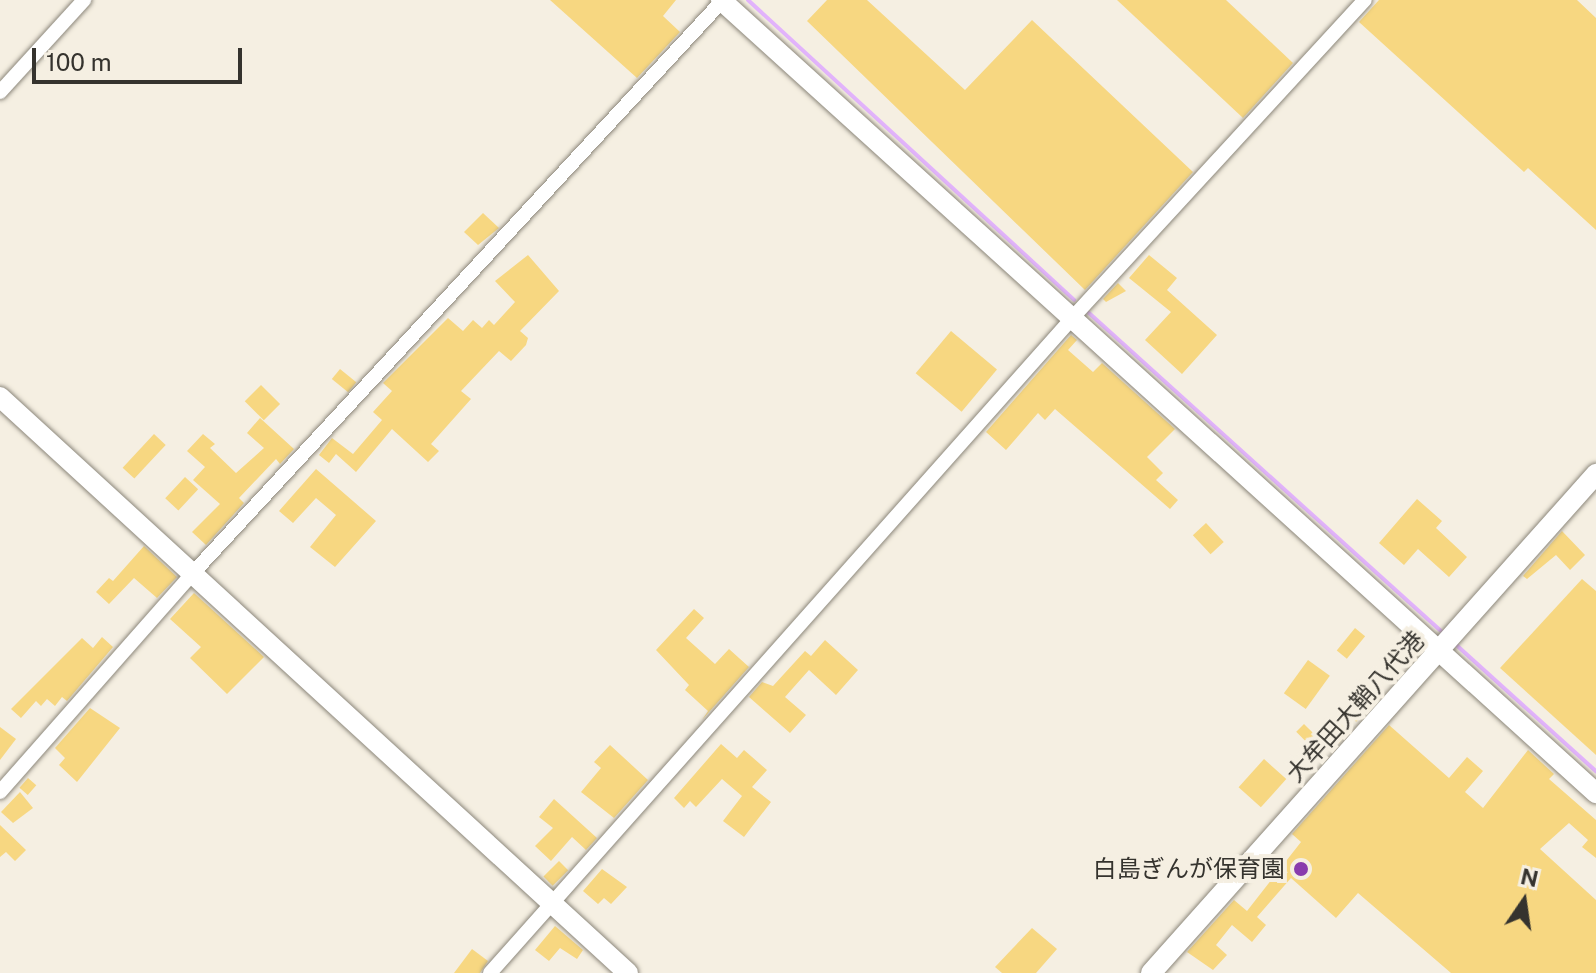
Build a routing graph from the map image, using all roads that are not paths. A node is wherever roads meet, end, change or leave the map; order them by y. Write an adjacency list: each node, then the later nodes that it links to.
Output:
1 (84, 0): 4 (street)
2 (722, 0): 5 (street); 8 (street)
3 (1365, 0): 5 (street)
4 (0, 92)
5 (1075, 315): 9 (street); 12 (street)
6 (0, 397): 8 (street)
7 (1596, 474): 9 (street, 大牟田大鞘八代港)
8 (193, 573): 10 (street); 12 (street)
9 (1440, 651): 11 (street); 15 (street, 大牟田大鞘八代港)
10 (0, 792)
11 (1596, 793)
12 (553, 905): 13 (street); 14 (street)
13 (490, 973)
14 (628, 973)
15 (1151, 973)

